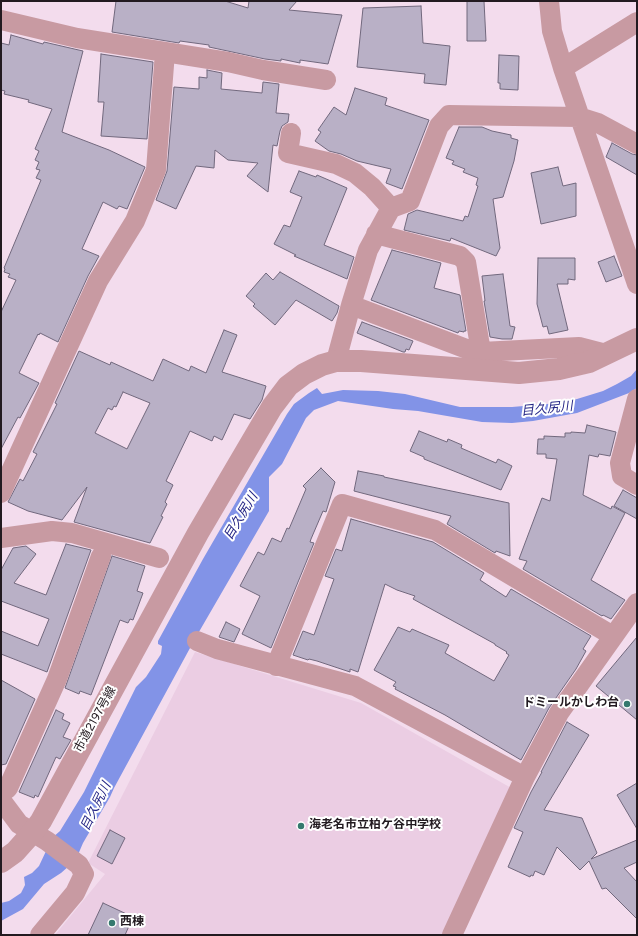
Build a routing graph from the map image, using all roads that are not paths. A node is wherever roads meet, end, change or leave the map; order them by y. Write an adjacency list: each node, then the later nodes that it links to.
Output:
1 (549, 1): 5 (street)
2 (1, 20): 4 (street)
3 (637, 22): 5 (street)
4 (165, 52): 6 (street); 20 (street)
5 (563, 68): 7 (street)
6 (326, 80)
7 (579, 117): 9 (street); 10 (street); 12 (street)
8 (291, 133): 10 (street)
9 (637, 144)
10 (391, 208): 11 (street)
11 (376, 234): 13 (street); 15 (street)
12 (637, 284)
13 (351, 306): 15 (street); 17 (street)
14 (637, 339): 16 (street, 市道2197号線)
15 (481, 352): 16 (street)
16 (606, 354): 17 (street, 市道2197号線)
17 (336, 362): 31 (street, 市道2197号線)
18 (637, 401): 19 (street)
19 (637, 485)
20 (1, 493)
21 (1, 538): 23 (street)
22 (101, 556): 29 (street)
23 (159, 558)
24 (637, 603): 25 (street)
25 (613, 636): 27 (street); 28 (street)
26 (197, 641): 27 (street)
27 (276, 666): 28 (street)
28 (525, 777): 34 (street)
29 (1, 793)
30 (1, 800): 31 (street)
31 (40, 837): 32 (street, 市道2197号線); 33 (street)
32 (1, 862)
33 (40, 935)
34 (452, 935)

